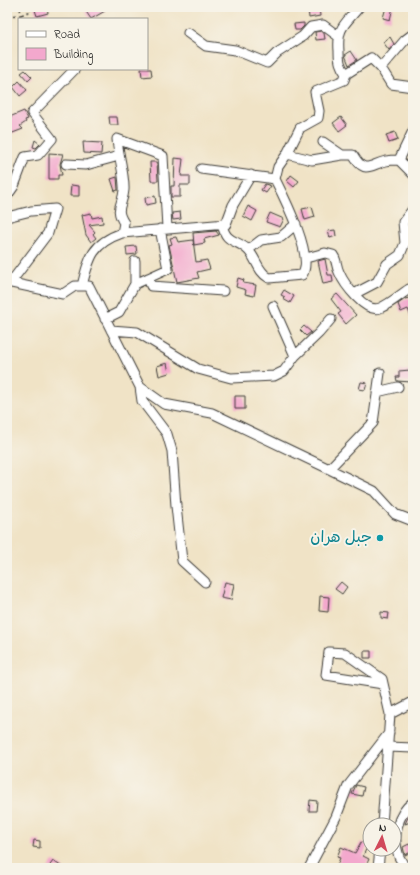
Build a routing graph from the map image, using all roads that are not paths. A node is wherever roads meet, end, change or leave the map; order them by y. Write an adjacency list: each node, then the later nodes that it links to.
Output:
1 (359, 7): 4 (street)
2 (188, 34): 4 (street)
3 (413, 34): 5 (street)
4 (338, 36): 7 (street)
5 (382, 68): 7 (street); 8 (street)
6 (73, 70): 20 (street)
7 (346, 74): 11 (street)
8 (413, 87)
9 (413, 131): 14 (street)
10 (322, 142): 12 (street)
11 (287, 154): 12 (street); 19 (street)
12 (342, 155): 14 (street)
13 (119, 156): 15 (street); 25 (street); 26 (street)
14 (399, 160): 17 (street)
15 (66, 164)
16 (201, 169): 18 (street)
17 (413, 174)
18 (251, 175): 19 (street); 23 (street)
19 (275, 179): 24 (street)
20 (7, 196)
21 (413, 209): 36 (street)
22 (7, 217): 31 (street)
23 (222, 224): 25 (street); 27 (street)
24 (296, 224): 27 (street); 28 (street)
25 (163, 228): 26 (street); 30 (street)
26 (122, 233): 33 (street)
27 (248, 250): 28 (street)
28 (306, 258): 36 (street)
29 (135, 261): 32 (street)
30 (148, 278): 32 (street); 35 (street)
31 (9, 282): 33 (street)
32 (135, 284): 38 (street)
33 (82, 286): 38 (street)
34 (409, 289): 36 (street)
35 (223, 291)
36 (354, 294)
37 (274, 306): 41 (street)
38 (105, 319): 40 (street)
39 (331, 319): 41 (street)
40 (111, 330): 41 (street); 43 (street)
41 (295, 356)
42 (380, 373): 45 (street)
43 (140, 387): 46 (street); 48 (street)
44 (398, 387): 45 (street)
45 (377, 392): 46 (street)
46 (329, 469): 47 (street)
47 (413, 521)
48 (205, 582)
49 (383, 684): 49 (street); 51 (street)
50 (413, 702): 51 (street)
51 (390, 714): 52 (street)
52 (389, 732): 53 (street); 58 (street)
53 (388, 747): 54 (street); 56 (street)
54 (413, 748)
55 (413, 802): 60 (street)
56 (383, 817)
57 (379, 857): 59 (street)
58 (310, 868)
59 (378, 868)
60 (403, 868)

